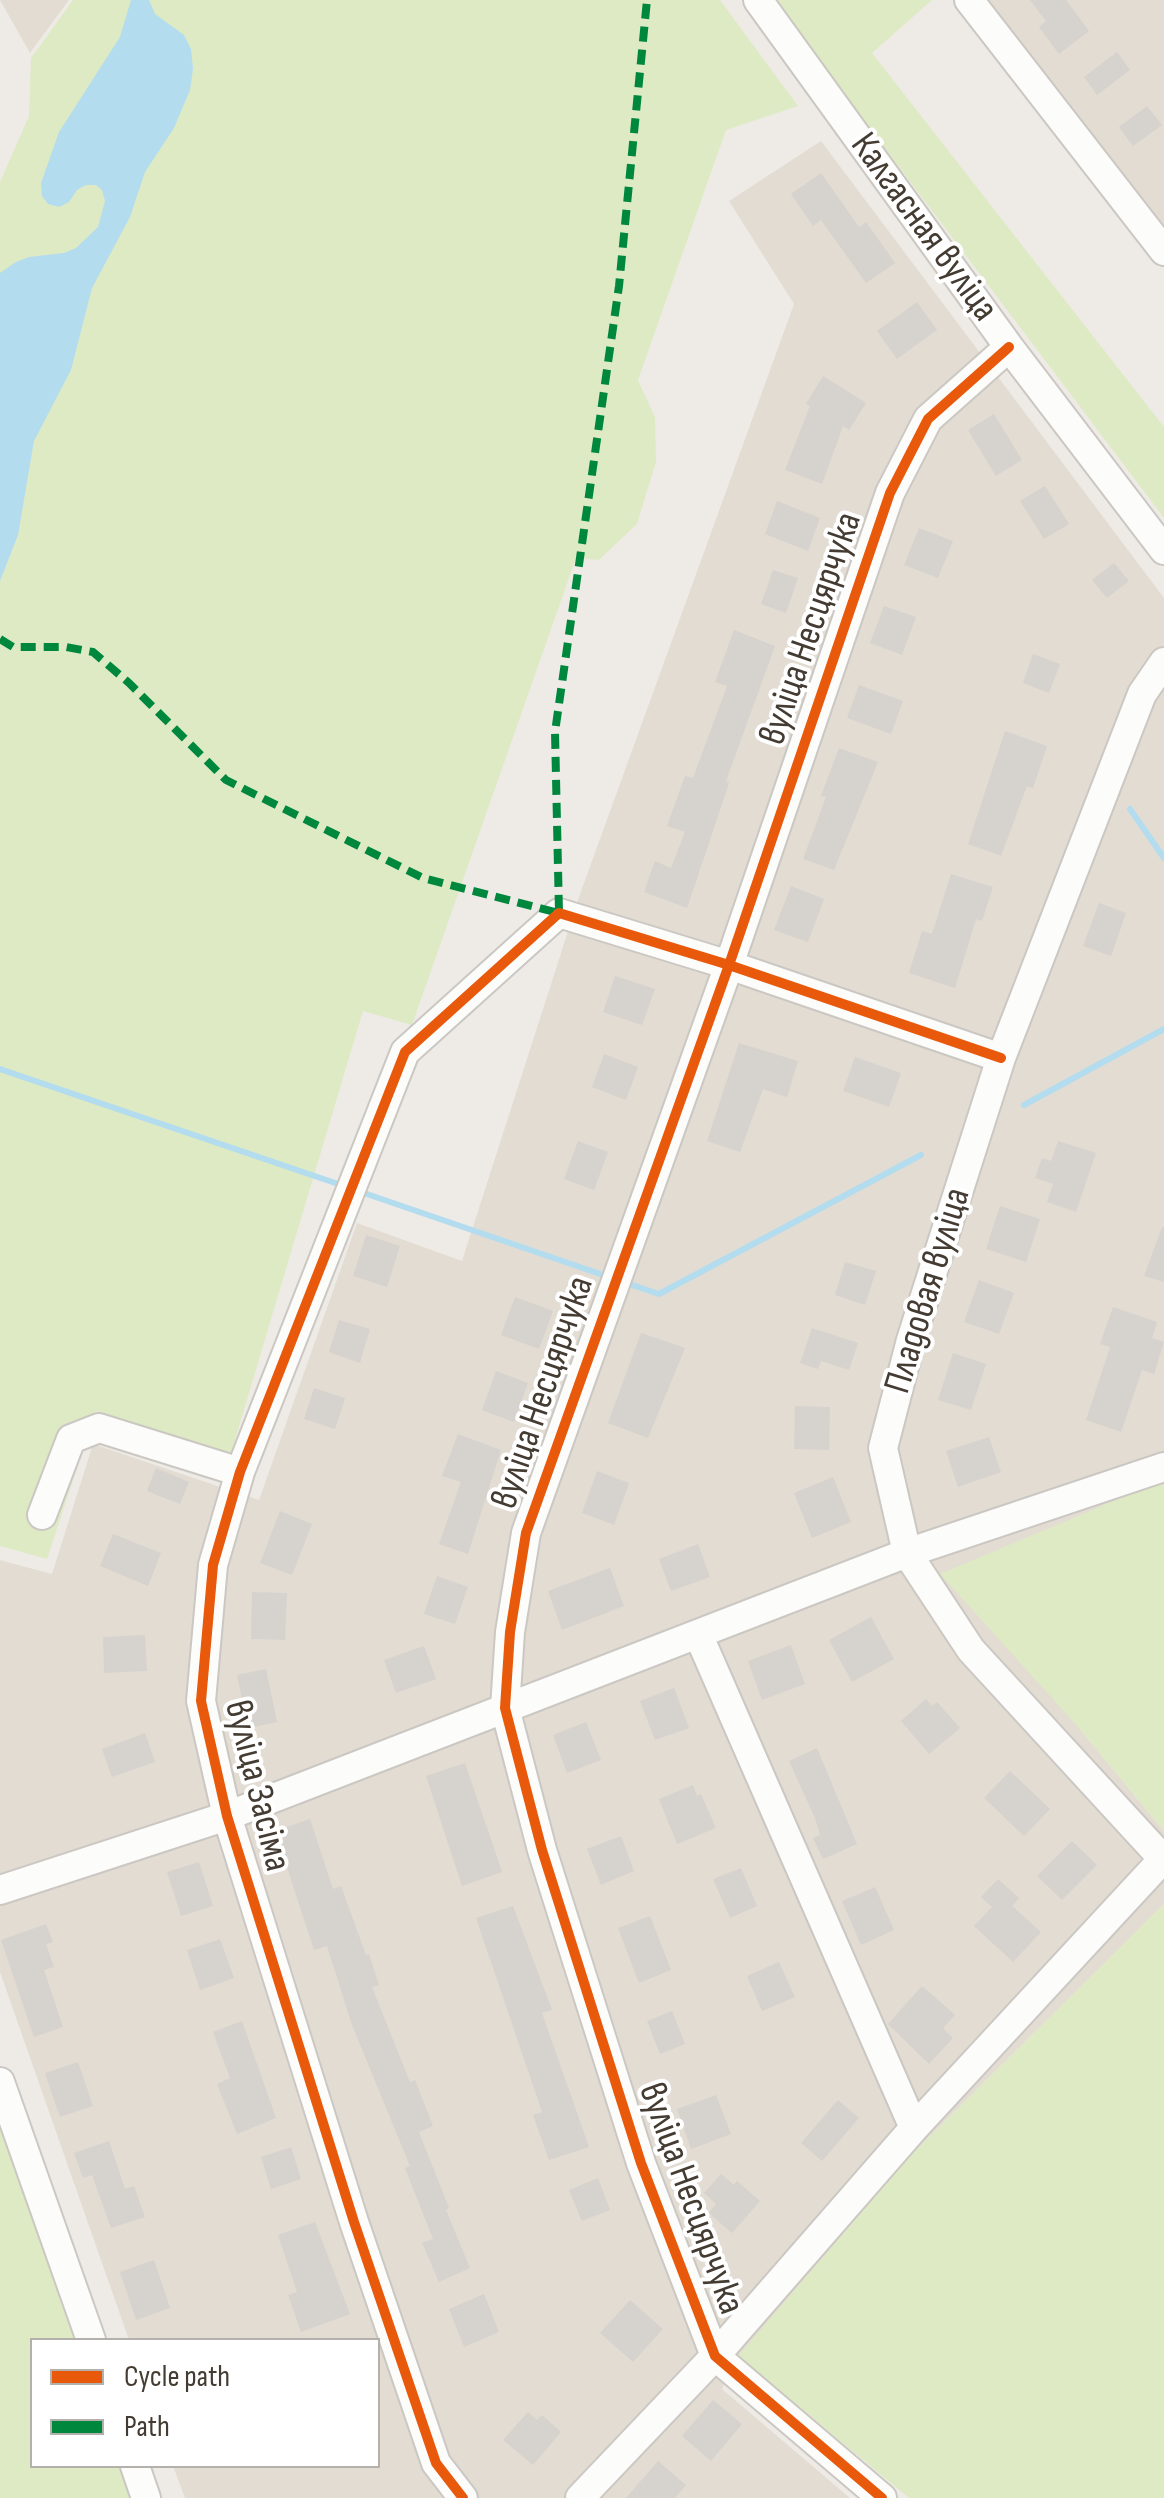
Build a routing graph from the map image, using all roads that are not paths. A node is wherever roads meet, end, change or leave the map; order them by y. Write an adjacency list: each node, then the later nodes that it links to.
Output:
1 (758, 0): 4 (street, Калгасная вуліца)
2 (968, 0): 3 (street)
3 (1164, 251)
4 (1009, 346): 5 (street, Калгасная вуліца); 7 (street, вуліца Несцярчука)
5 (1164, 550)
6 (1164, 662): 8 (street, Пладовая вуліца)
7 (730, 965): 8 (street); 10 (street, вуліца Засіма); 14 (street, вуліца Несцярчука)
8 (1001, 1058): 12 (street, Пладовая вуліца)
9 (1164, 1467): 12 (street)
10 (240, 1472): 11 (street); 15 (street, вуліца Засіма)
11 (42, 1514)
12 (907, 1553): 13 (street); 16 (street, Пладовая вуліца)
13 (698, 1634): 14 (street); 19 (street)
14 (505, 1708): 15 (street); 21 (street, вуліца Несцярчука)
15 (227, 1816): 17 (street); 24 (street, вуліца Засіма)
16 (1164, 1859): 19 (street)
17 (0, 1890)
18 (0, 2082): 20 (street)
19 (914, 2128): 21 (street)
20 (89, 2338)
21 (715, 2356): 25 (street); 26 (street, вуліца Несцярчука)
22 (135, 2468): 23 (street)
23 (146, 2498)
24 (464, 2498)
25 (580, 2498)
26 (882, 2498)

